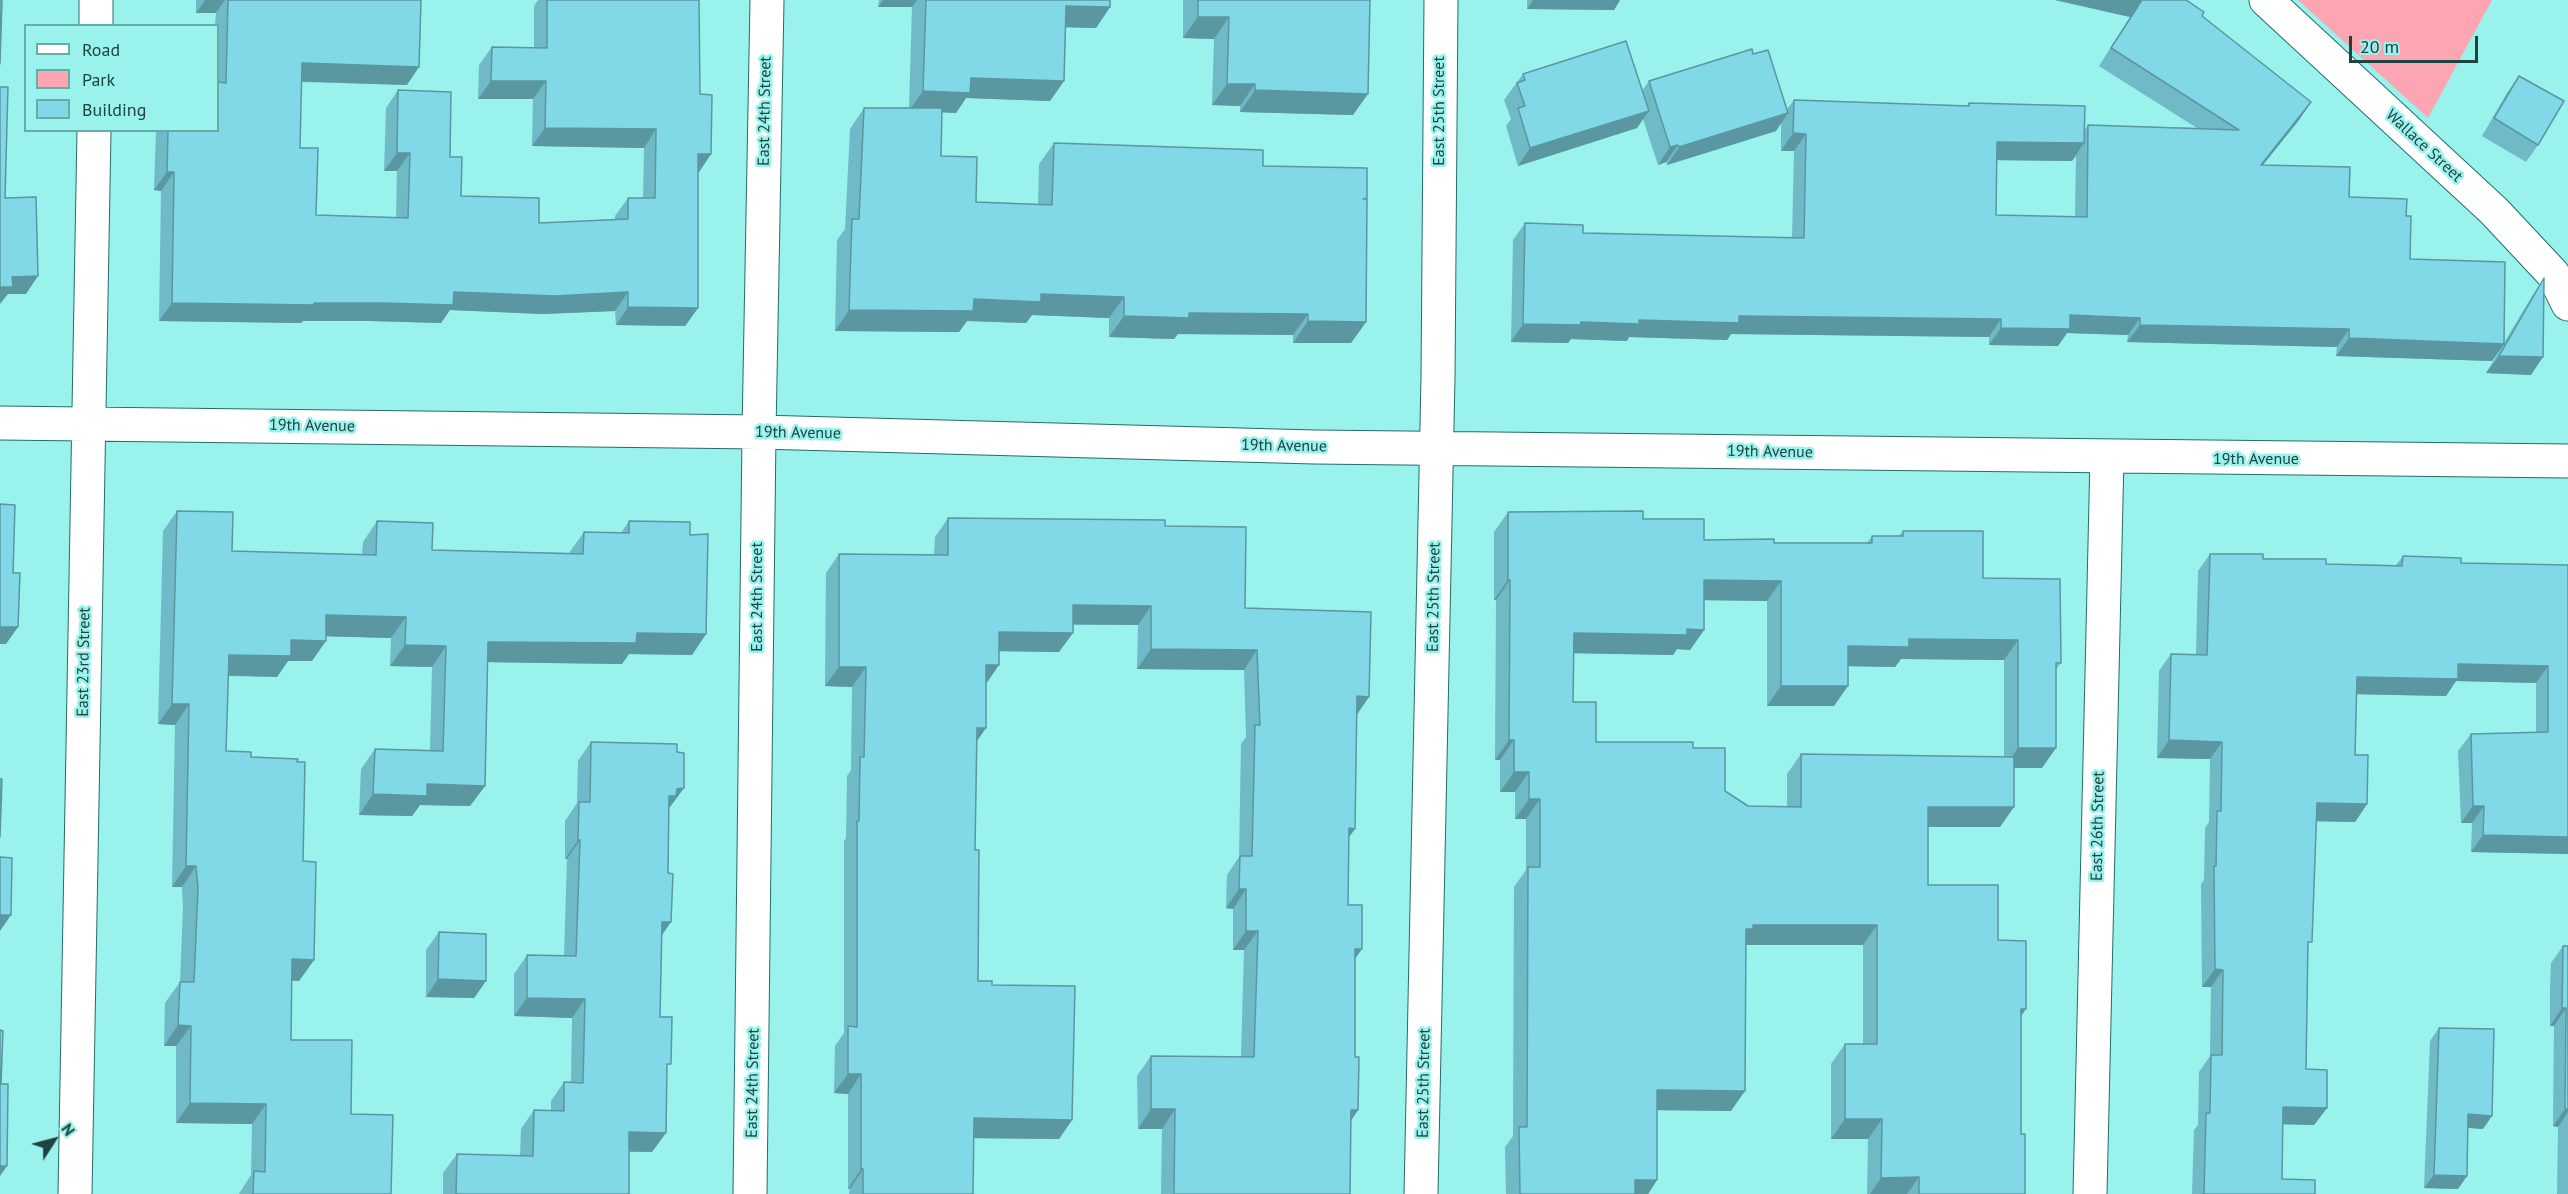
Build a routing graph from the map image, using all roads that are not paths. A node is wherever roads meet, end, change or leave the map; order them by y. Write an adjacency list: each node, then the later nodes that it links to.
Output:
1 (96, 0): 5 (street)
2 (767, 0): 10 (street, East 24th Street)
3 (1441, 0): 11 (street, East 25th Street)
4 (2266, 0): 7 (street, Wallace Street)
5 (96, 24)
6 (94, 132): 9 (street, East 23rd Street)
7 (2568, 304)
8 (0, 423): 9 (street, 19th Avenue)
9 (88, 423): 10 (street, 19th Avenue); 14 (street, East 23rd Street)
10 (759, 432): 11 (street, 19th Avenue); 15 (street, East 24th Street)
11 (1436, 448): 12 (street, 19th Avenue); 16 (street, East 25th Street)
12 (2107, 457): 13 (street, 19th Avenue); 17 (street, East 26th Street)
13 (2568, 461)
14 (75, 1194)
15 (750, 1194)
16 (1421, 1194)
17 (2090, 1194)

